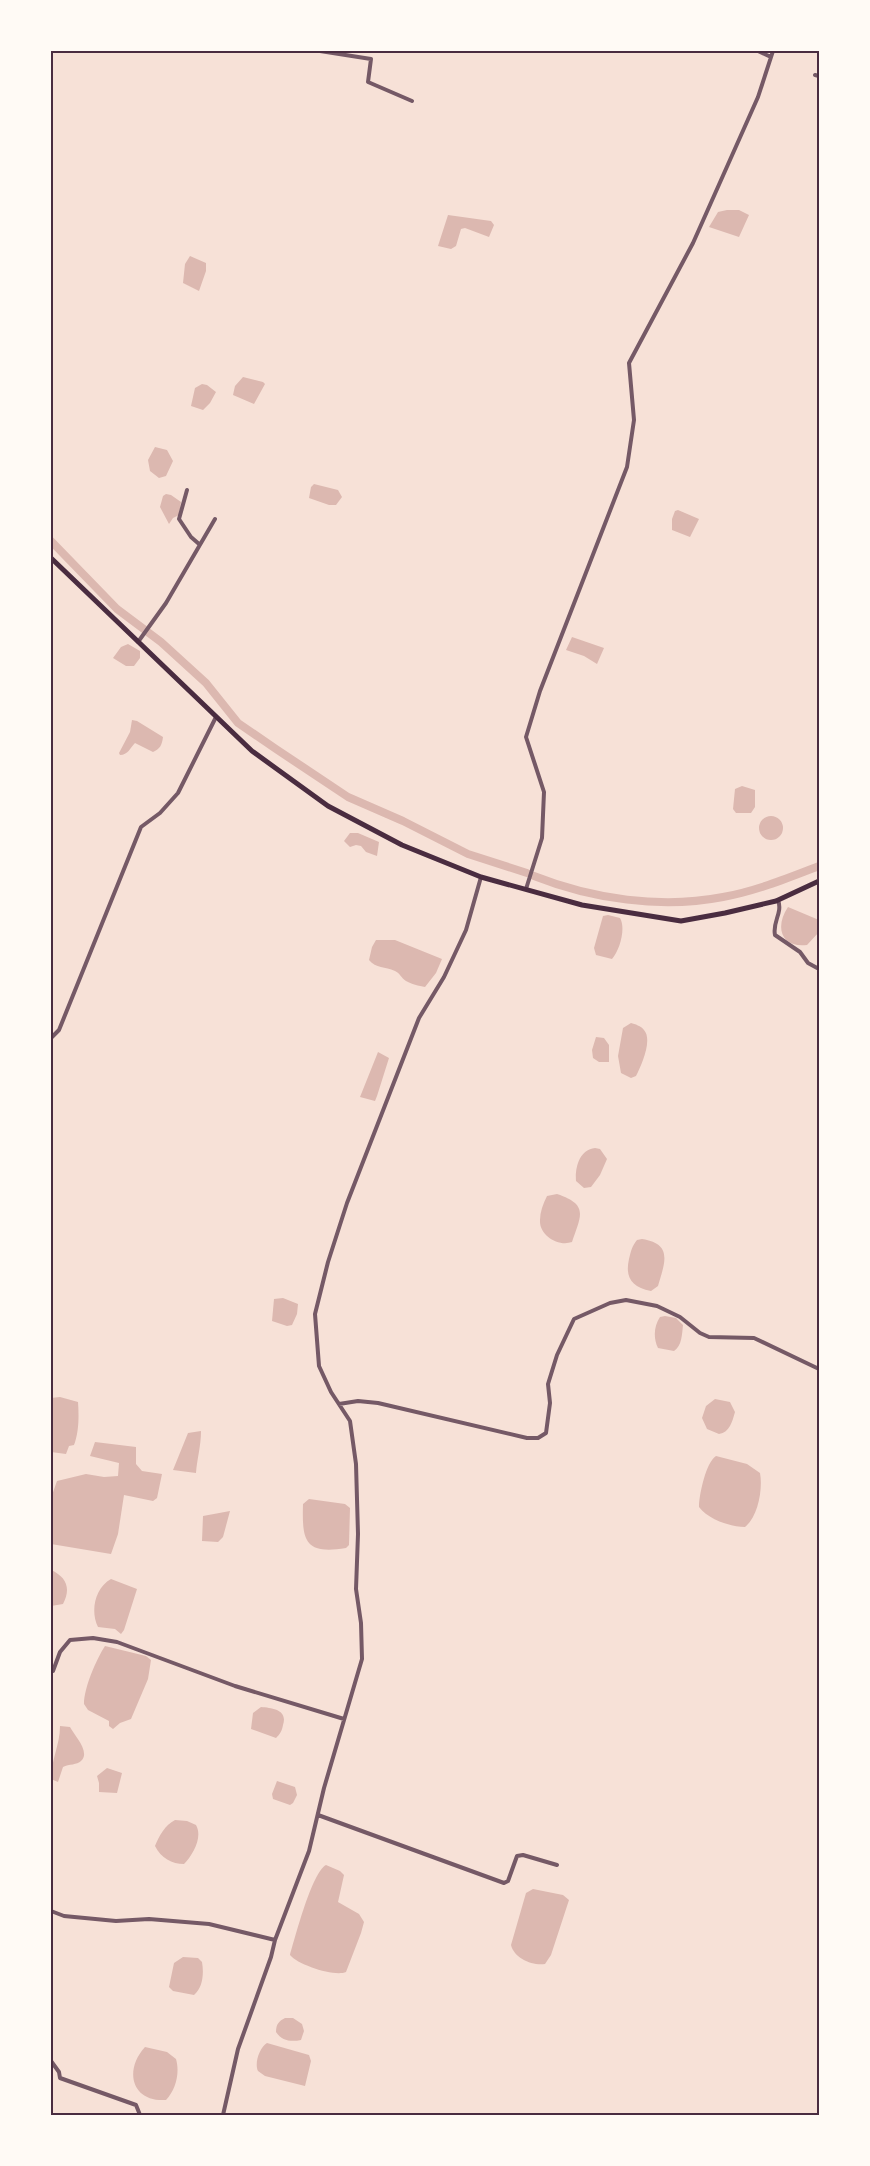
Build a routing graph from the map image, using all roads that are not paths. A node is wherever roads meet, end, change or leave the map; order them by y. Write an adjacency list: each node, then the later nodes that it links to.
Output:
1 (320, 51): 5 (street)
2 (758, 51): 4 (street)
3 (773, 51): 4 (street)
4 (771, 57): 14 (street)
5 (412, 101)
6 (187, 490): 8 (street)
7 (215, 519): 8 (street)
8 (199, 544): 10 (street)
9 (51, 558): 10 (main road)
10 (138, 642): 11 (main road)
11 (216, 717): 12 (main road); 17 (street)
12 (481, 877): 14 (main road); 19 (street)
13 (819, 881): 15 (main road)
14 (526, 889): 15 (main road)
15 (778, 900): 16 (street)
16 (819, 969)
17 (51, 1038)
18 (819, 1370): 19 (street)
19 (339, 1404): 21 (street)
20 (51, 1671): 21 (street)
21 (344, 1719): 22 (street)
22 (318, 1815): 23 (street); 25 (street)
23 (557, 1865)
24 (51, 1911): 25 (street)
25 (275, 1940): 28 (street)
26 (51, 2061): 27 (street)
27 (140, 2115)
28 (223, 2115)

